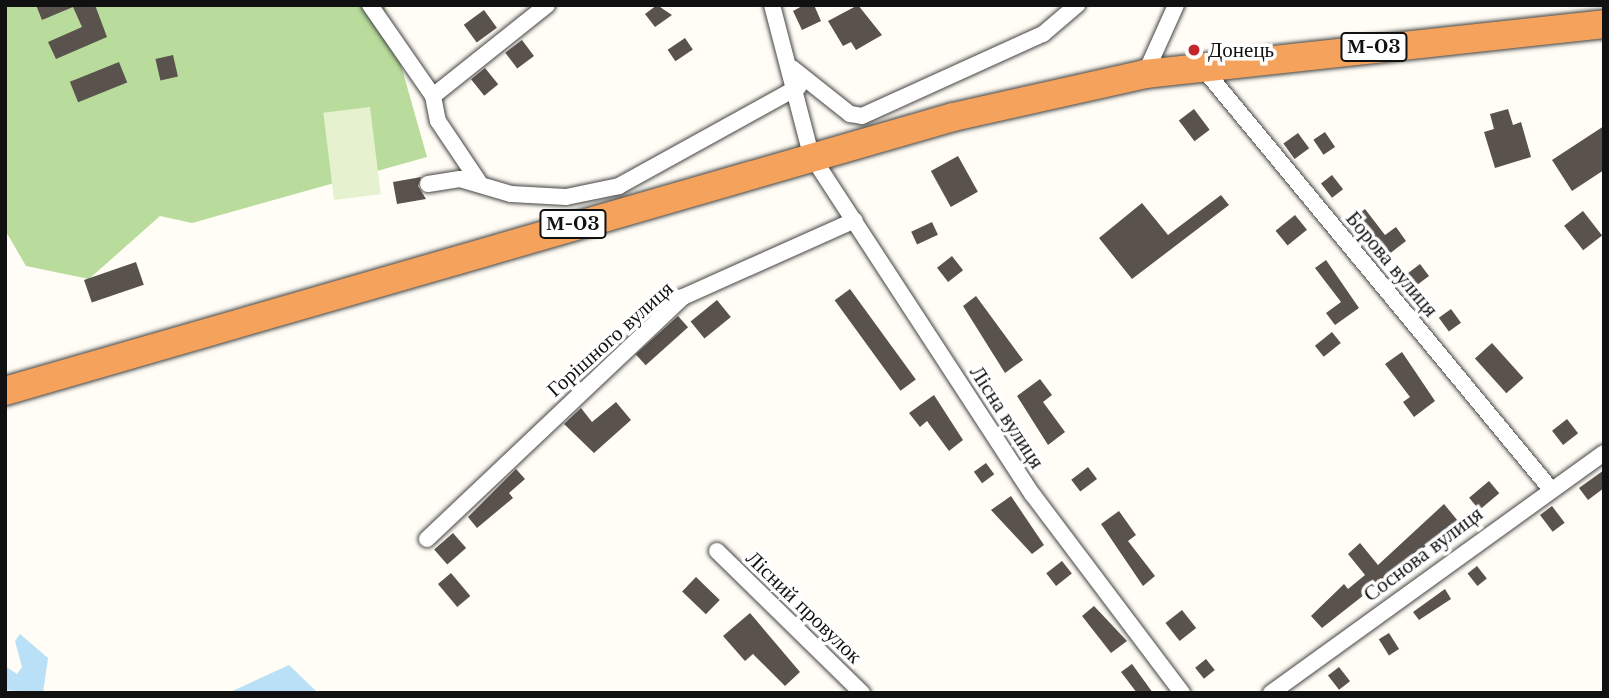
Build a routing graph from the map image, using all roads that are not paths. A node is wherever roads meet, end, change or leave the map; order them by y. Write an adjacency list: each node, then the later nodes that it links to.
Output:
1 (370, 5): 11 (street)
2 (547, 5): 11 (street)
3 (772, 5): 8 (street)
4 (1077, 5): 8 (street)
5 (1174, 6): 9 (street)
6 (1604, 24): 7 (highway, М-03)
7 (1202, 67): 9 (highway, М-03); 18 (street, Борова вулиця)
8 (792, 68): 10 (street)
9 (1145, 74): 12 (highway, М-03)
10 (798, 87): 12 (street); 13 (street)
11 (433, 96): 13 (street)
12 (811, 155): 15 (street, Лісна вулиця); 16 (highway, М-03)
13 (479, 181): 14 (street)
14 (428, 184)
15 (855, 220): 19 (street, Горішного вулиця); 22 (street, Лісна вулиця)
16 (5, 391)
17 (1604, 453): 18 (street, Соснова вулиця)
18 (1549, 487): 23 (street, Соснова вулиця)
19 (427, 538)
20 (717, 551): 21 (street, Лісний провулок)
21 (862, 693)
22 (1182, 693)
23 (1271, 693)

